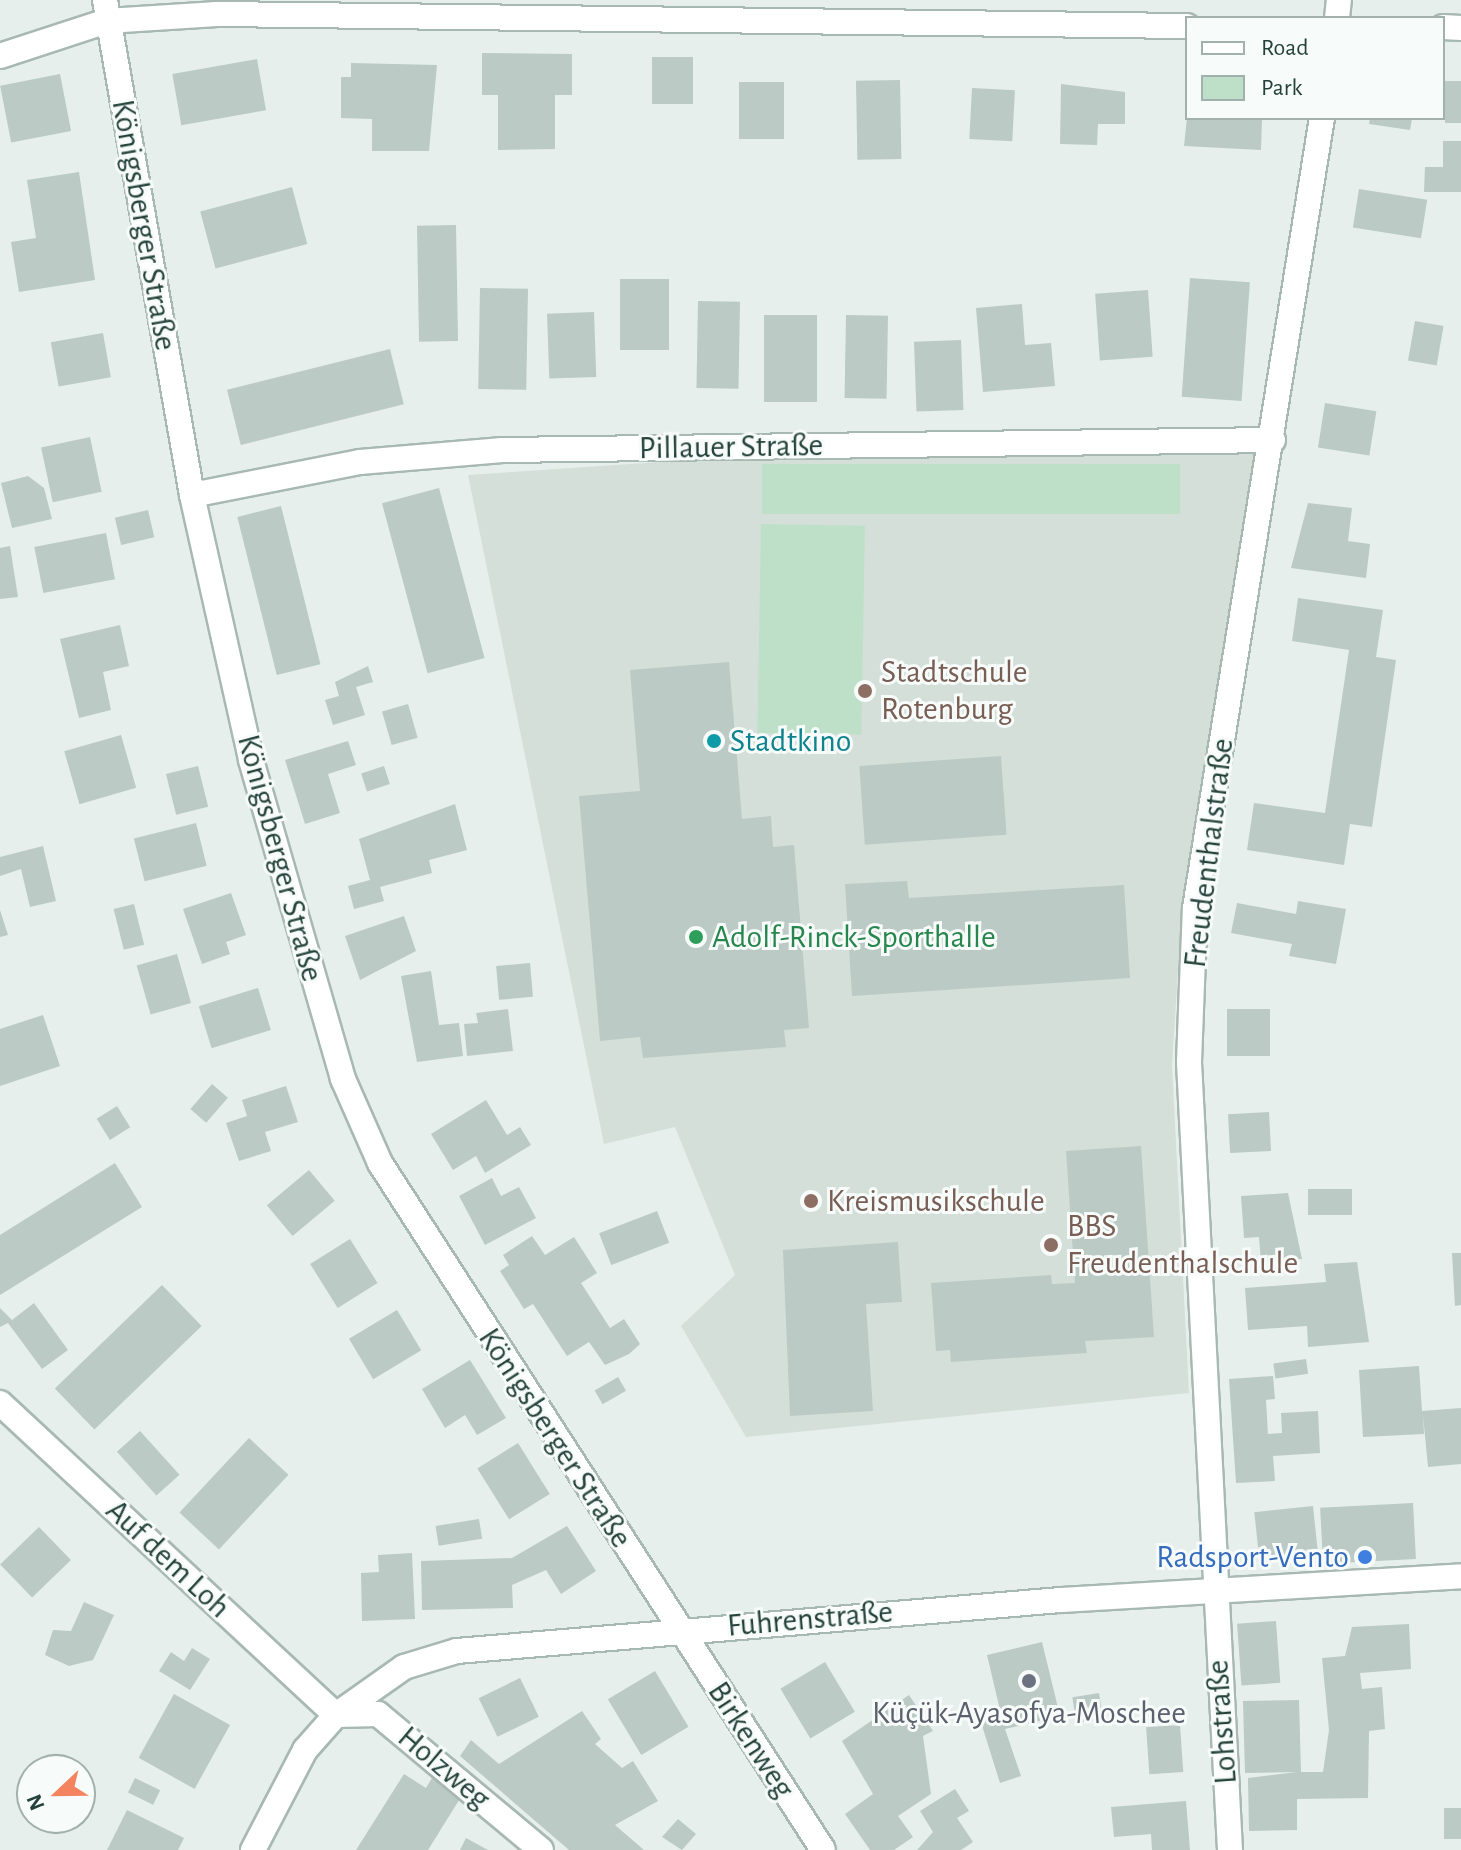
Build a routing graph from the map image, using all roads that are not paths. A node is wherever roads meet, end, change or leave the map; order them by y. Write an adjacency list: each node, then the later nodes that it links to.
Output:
1 (106, 10): 2 (street); 3 (street); 6 (street, Königsberger Straße)
2 (1185, 26)
3 (0, 56)
4 (1322, 120): 5 (street, Freudenthalstraße)
5 (1273, 440): 6 (street, Pillauer Straße); 9 (street, Freudenthalstraße)
6 (192, 495): 10 (street, Königsberger Straße)
7 (0, 1403): 11 (street, Auf dem Loh)
8 (1461, 1576): 9 (street, Fuhrenstraße)
9 (1214, 1595): 10 (street, Fuhrenstraße); 15 (street, Lohstraße)
10 (678, 1630): 11 (street, Fuhrenstraße); 14 (street, Birkenweg)
11 (336, 1715): 12 (street, Fuhrenstraße); 13 (street, Holzweg)
12 (253, 1850)
13 (541, 1850)
14 (823, 1850)
15 (1230, 1850)

